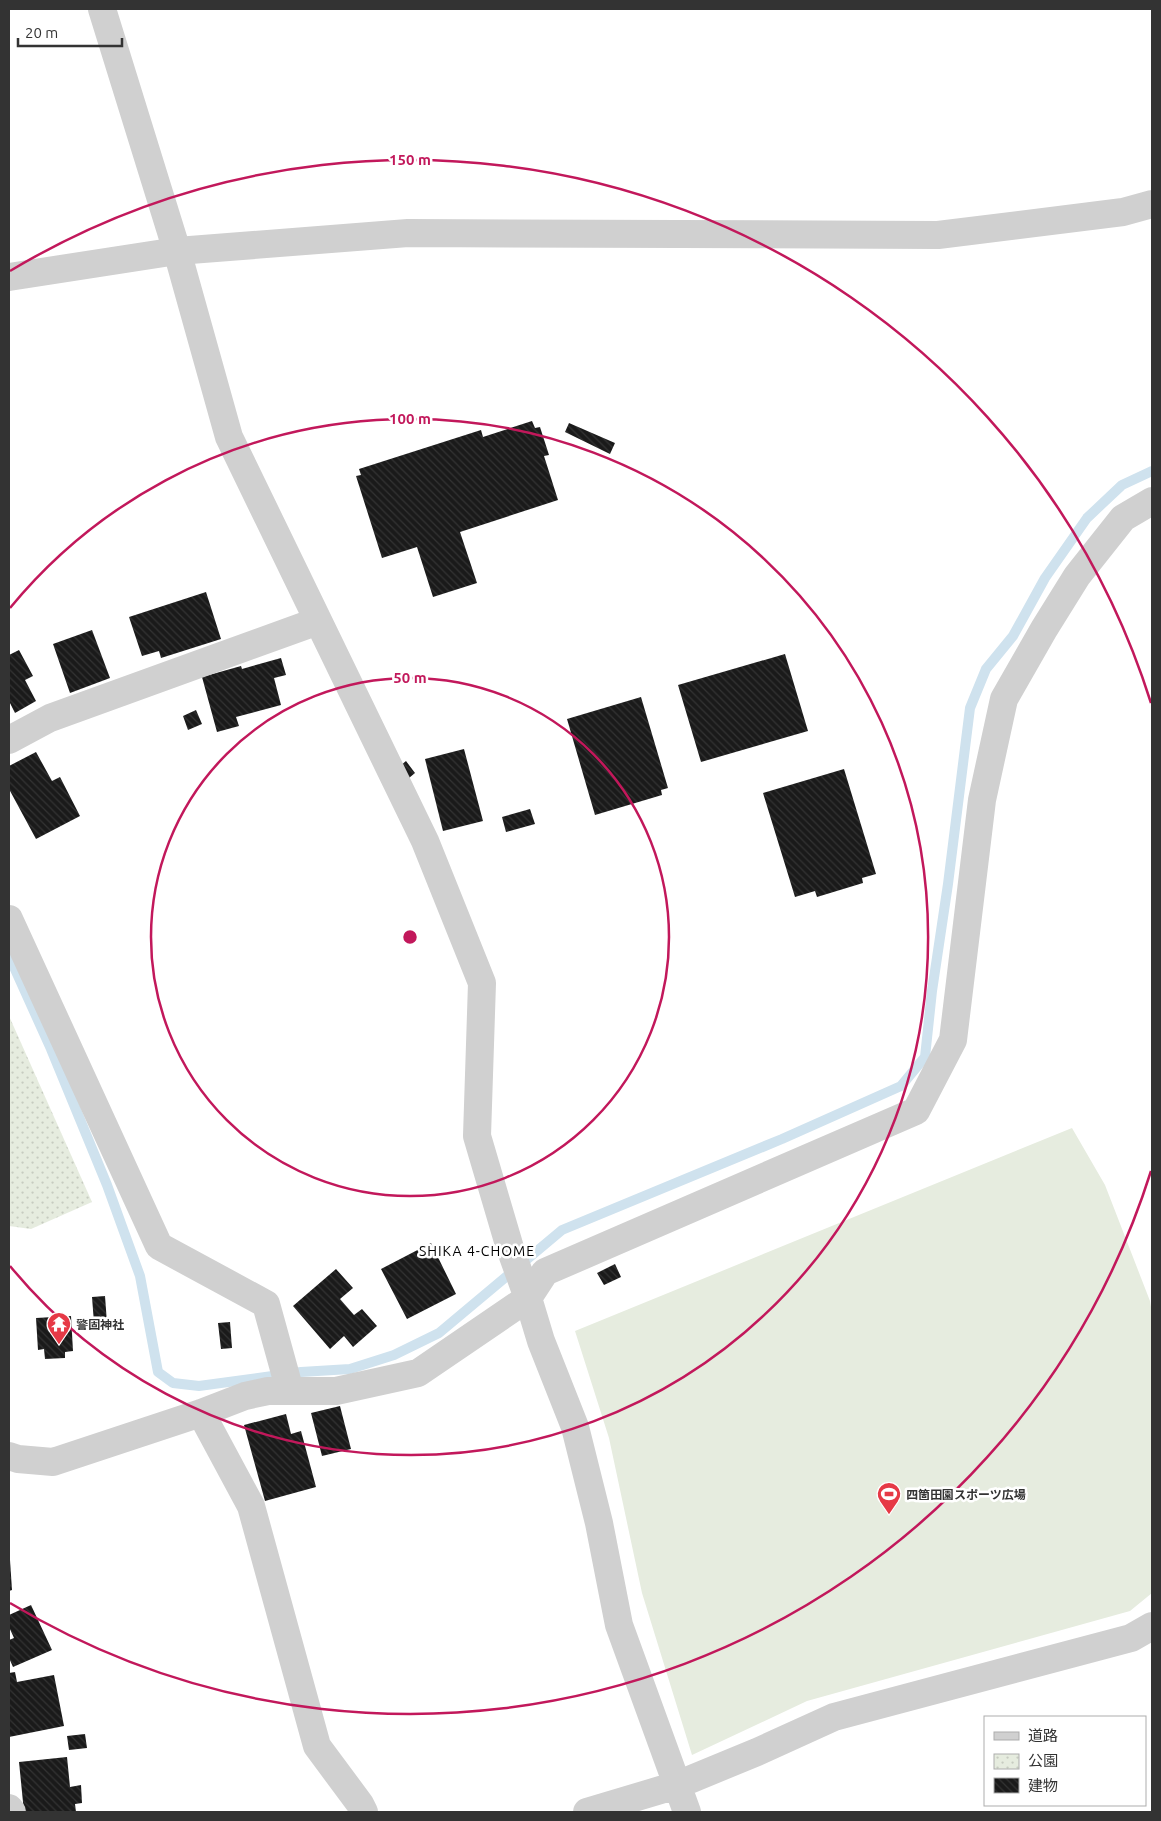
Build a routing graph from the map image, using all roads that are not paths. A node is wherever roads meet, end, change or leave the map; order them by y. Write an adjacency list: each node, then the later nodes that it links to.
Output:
1 (102, 9): 3 (street)
2 (1152, 204): 3 (street)
3 (177, 251): 4 (street); 6 (street)
4 (9, 277)
5 (1152, 500): 9 (street)
6 (318, 621): 7 (street); 9 (street)
7 (9, 740)
8 (9, 919): 10 (street)
9 (525, 1290): 10 (street); 14 (street)
10 (290, 1391): 11 (street)
11 (201, 1413): 12 (street); 17 (street)
12 (9, 1456)
13 (1152, 1626): 14 (street)
14 (677, 1785): 18 (street); 19 (street)
15 (9, 1808): 16 (street)
16 (12, 1812)
17 (364, 1812)
18 (587, 1812)
19 (687, 1812)

